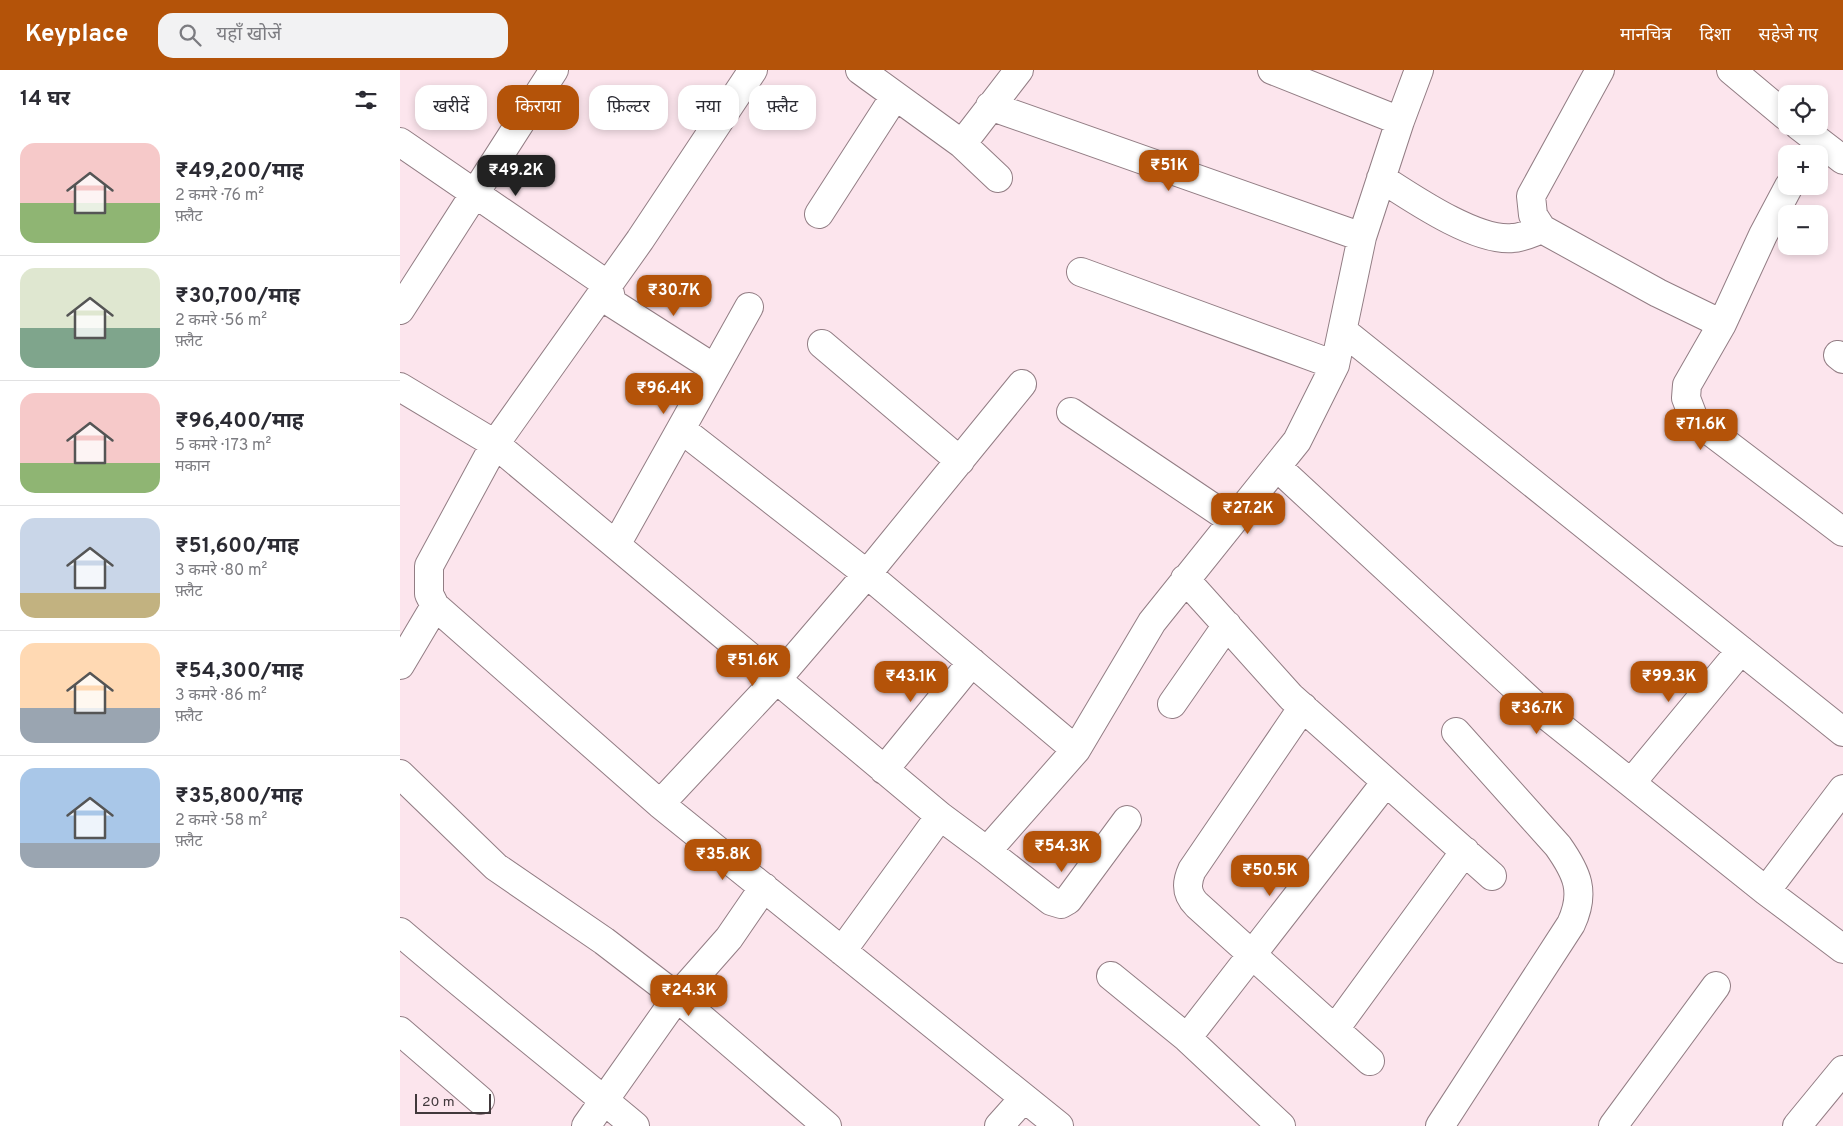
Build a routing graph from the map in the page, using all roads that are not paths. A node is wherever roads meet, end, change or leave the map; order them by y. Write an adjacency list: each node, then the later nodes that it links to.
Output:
1 (554, 70): 19 (street)
2 (753, 70): 25 (street)
3 (860, 70): 9 (street)
4 (1019, 70): 10 (street)
5 (1272, 70): 12 (street)
6 (1420, 70): 12 (street)
7 (1600, 70): 22 (street)
8 (1731, 70): 11 (street)
9 (895, 96): 15 (street); 21 (street)
10 (990, 106): 15 (street); 23 (street)
11 (1778, 109)
12 (1400, 121): 18 (street)
13 (1806, 139): 16 (street)
14 (400, 142): 19 (street)
15 (962, 144): 17 (street)
16 (1843, 160)
17 (998, 178)
18 (1381, 178): 22 (street); 23 (street)
19 (473, 194): 25 (street); 26 (street)
20 (1783, 195): 28 (street)
21 (819, 214)
22 (1542, 229): 28 (street)
23 (1362, 237): 29 (street)
24 (1081, 272): 31 (street)
25 (608, 285): 32 (street); 37 (street)
26 (403, 300)
27 (749, 306): 32 (street)
28 (1722, 324): 41 (street)
29 (1343, 331): 31 (street); 47 (street)
30 (822, 344): 38 (street)
31 (1335, 366): 39 (street)
32 (714, 368): 36 (street)
33 (1022, 384): 38 (street)
34 (400, 386): 37 (street)
35 (1071, 412): 40 (street)
36 (680, 429): 42 (street); 43 (street)
37 (495, 444): 42 (street); 45 (street)
38 (960, 461): 43 (street)
39 (1276, 466): 40 (street); 59 (street)
40 (1233, 521): 44 (street)
41 (1843, 532)
42 (616, 545): 50 (street)
43 (867, 574): 48 (street); 50 (street)
44 (1186, 579): 46 (street); 55 (street)
45 (434, 606): 49 (street); 61 (street)
46 (1227, 625): 51 (street); 52 (street)
47 (1741, 650): 54 (street); 59 (street)
48 (972, 662): 55 (street); 56 (street)
49 (400, 665)
50 (777, 679): 56 (street); 61 (street)
51 (1172, 704)
52 (1303, 708): 58 (street); 72 (street)
53 (1456, 732): 90 (street)
54 (1843, 732)
55 (1076, 750): 65 (street)
56 (884, 770): 62 (street)
57 (400, 774): 75 (street)
58 (1386, 782): 64 (street); 72 (street)
59 (1630, 783): 68 (street)
60 (1843, 789): 68 (street)
61 (660, 804): 67 (street)
62 (940, 816): 65 (street); 71 (street)
63 (1127, 820): 65 (street)
64 (1465, 851): 66 (street); 76 (street)
65 (987, 852)
66 (1492, 876)
67 (764, 887): 71 (street); 75 (street)
68 (1766, 892): 70 (street)
69 (400, 932): 83 (street)
70 (1843, 949)
71 (842, 951): 81 (street)
72 (1252, 954): 76 (street); 78 (street)
73 (1111, 976): 78 (street)
74 (1716, 986): 91 (street)
75 (677, 997): 83 (street); 84 (street)
76 (1334, 1028): 79 (street)
77 (400, 1031): 82 (street)
78 (1187, 1038): 89 (street)
79 (1370, 1061)
80 (1843, 1070): 92 (street)
81 (1024, 1098): 87 (street); 88 (street)
82 (480, 1100)
83 (605, 1100): 85 (street); 86 (street)
84 (816, 1122)
85 (586, 1126)
86 (635, 1126)
87 (1000, 1126)
88 (1059, 1126)
89 (1281, 1126)
90 (1440, 1126)
91 (1613, 1126)
92 (1797, 1126)

